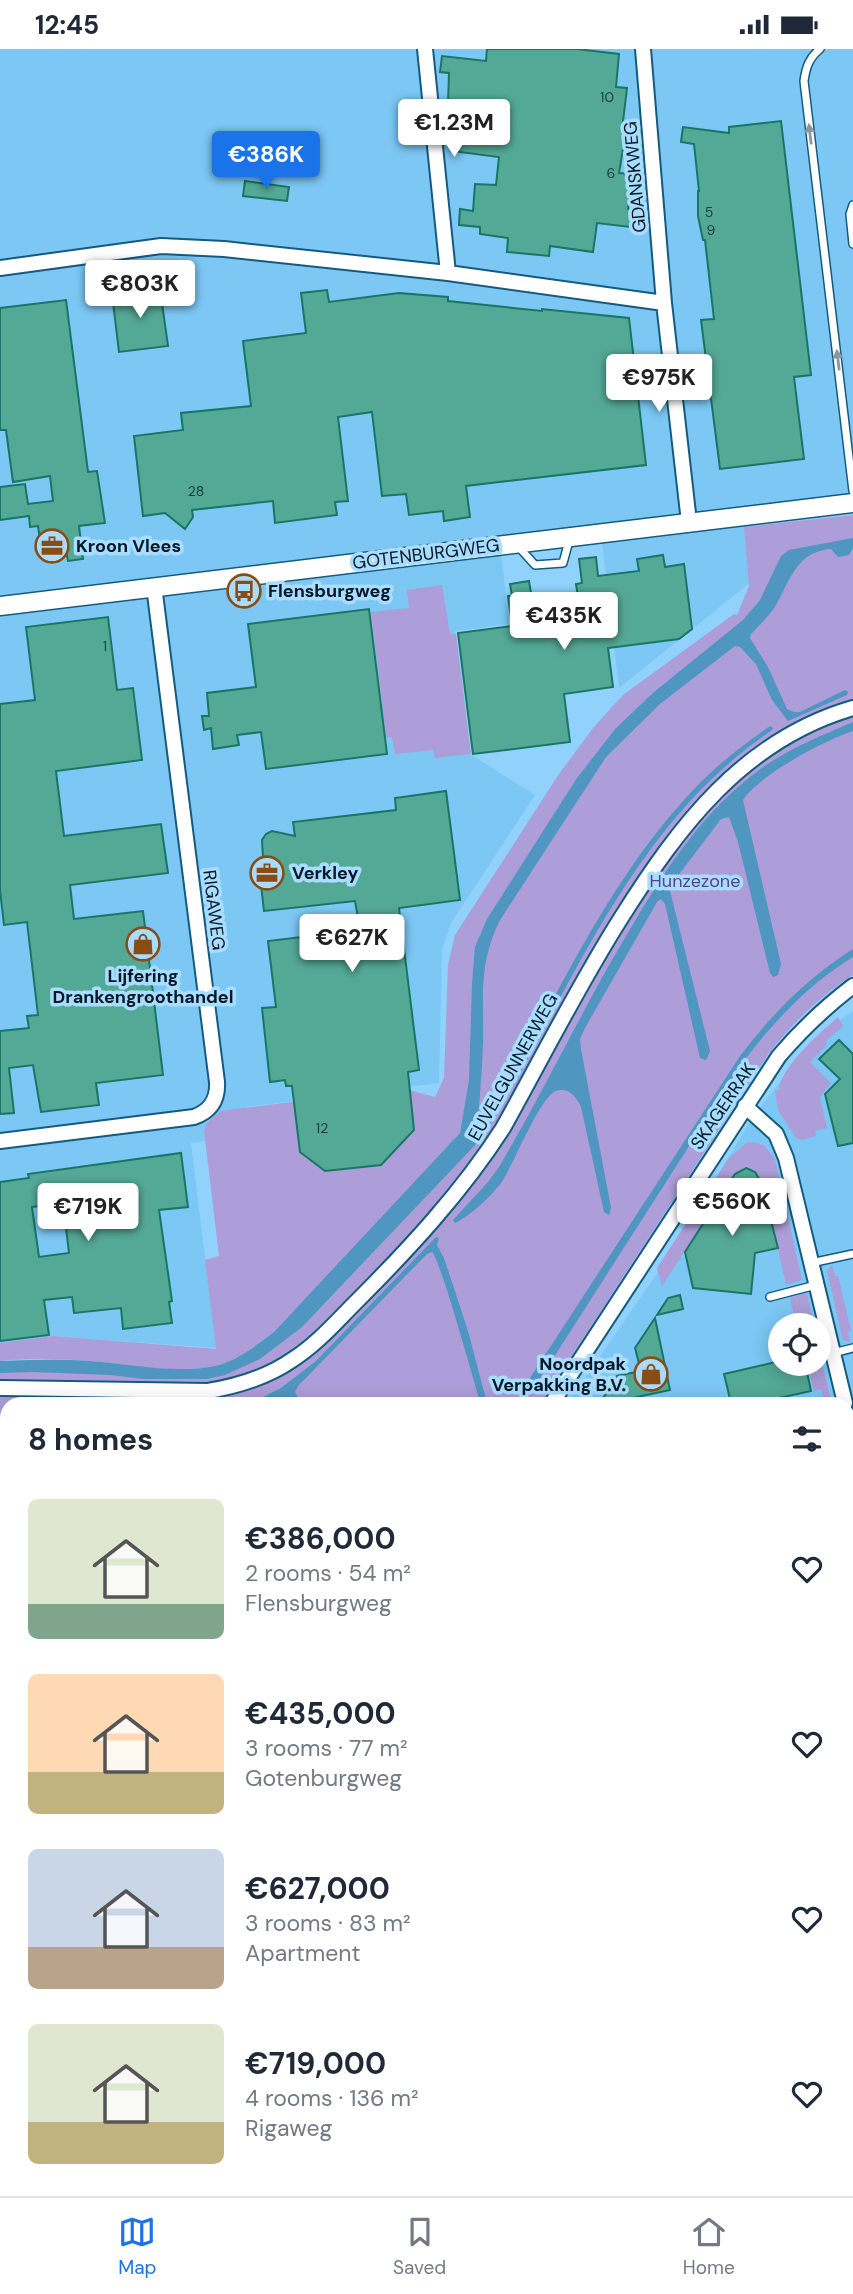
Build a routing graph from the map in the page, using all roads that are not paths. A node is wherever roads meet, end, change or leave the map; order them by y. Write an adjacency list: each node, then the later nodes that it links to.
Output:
1 (425, 49): 7 (street)
2 (643, 49): 8 (street, GDANSKWEG)
3 (820, 49): 9 (lane, one-way to 3)
4 (853, 205): 5 (lane)
5 (853, 244)
6 (0, 268): 7 (street)
7 (449, 273): 8 (street)
8 (664, 303): 11 (street)
9 (853, 491)
10 (853, 503): 11 (street, GOTENBURGWEG)
11 (689, 522): 12 (street, GOTENBURGWEG)
12 (570, 537): 13 (street, GOTENBURGWEG); 13 (lane)
13 (515, 543): 14 (street, GOTENBURGWEG)
14 (154, 586): 15 (street, GOTENBURGWEG); 19 (street, RIGAWEG)
15 (0, 606)
16 (853, 708): 27 (street, EUVELGUNNERWEG)
17 (853, 986): 18 (street, SKAGERRAK)
18 (745, 1106): 21 (street); 28 (street, SKAGERRAK)
19 (0, 1141)
20 (853, 1254): 21 (lane)
21 (811, 1263): 22 (street)
22 (817, 1285): 23 (lane); 25 (street)
23 (770, 1297)
24 (853, 1349): 25 (lane)
25 (833, 1353): 26 (street)
26 (846, 1380)
27 (0, 1388)
28 (556, 1397)

